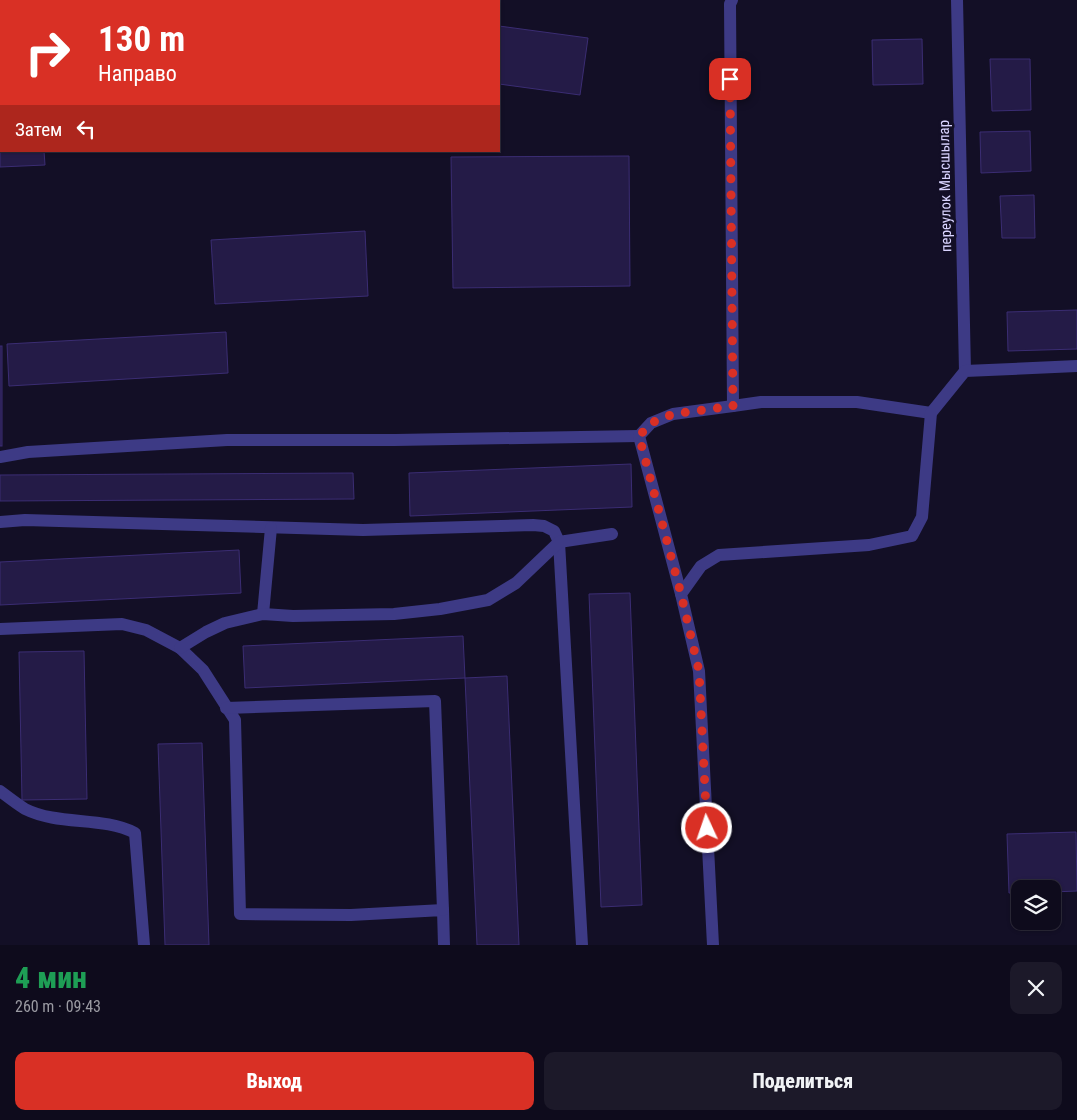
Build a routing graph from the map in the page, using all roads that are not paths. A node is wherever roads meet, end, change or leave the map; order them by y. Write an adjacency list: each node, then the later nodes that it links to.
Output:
1 (732, 0): 5 (lane)
2 (956, 0): 4 (lane, переулок Мысшылар)
3 (1077, 366): 4 (lane)
4 (965, 370): 6 (lane)
5 (733, 406): 6 (lane); 7 (lane)
6 (931, 413): 13 (lane)
7 (639, 436): 8 (lane); 13 (lane)
8 (0, 457)
9 (0, 522): 10 (lane)
10 (271, 528): 12 (lane); 14 (lane)
11 (612, 534): 12 (lane)
12 (559, 542): 14 (lane); 22 (lane)
13 (681, 594): 23 (lane)
14 (263, 614): 16 (lane)
15 (0, 628): 16 (lane)
16 (180, 648): 17 (lane)
17 (226, 708): 19 (lane); 19 (lane)
18 (0, 791): 20 (lane)
19 (443, 910): 21 (lane)
20 (144, 945)
21 (444, 945)
22 (582, 945)
23 (712, 945)

